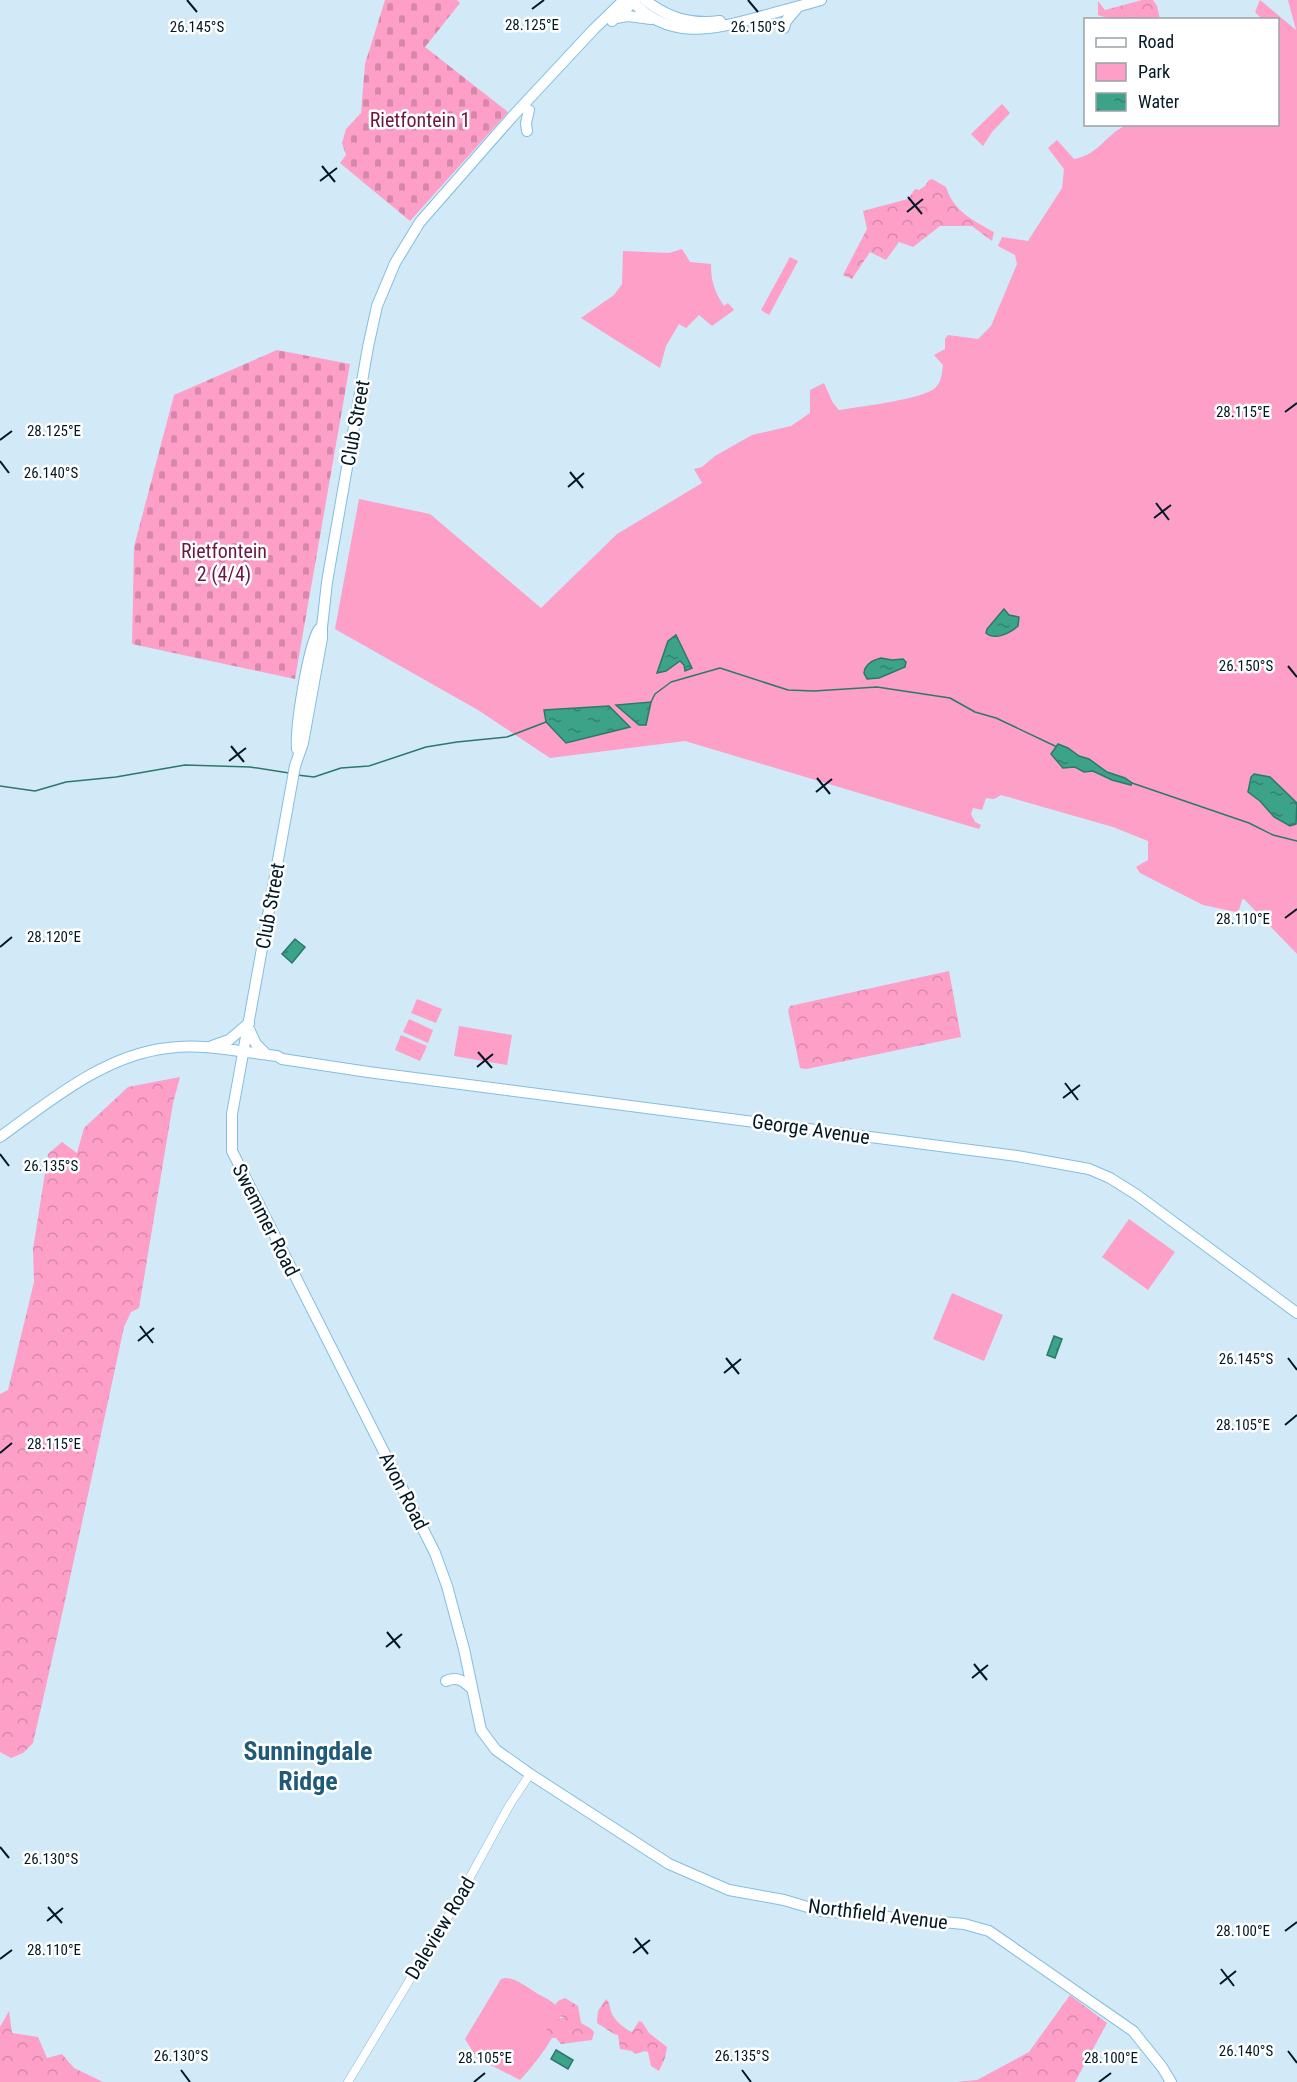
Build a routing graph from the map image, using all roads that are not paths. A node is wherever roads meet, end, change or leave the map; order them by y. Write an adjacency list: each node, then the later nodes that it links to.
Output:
1 (612, 0): 7 (main road)
2 (645, 0): 6 (main road)
3 (821, 0): 5 (main road)
4 (631, 1): 6 (main road); 7 (main road, Club Street)
5 (797, 3): 6 (main road); 8 (main road)
6 (657, 10): 7 (main road)
7 (612, 16): 9 (main road, Club Street); 11 (main road, Club Street)
8 (784, 28)
9 (529, 110): 10 (main road); 11 (main road, Club Street)
10 (527, 131)
11 (416, 228): 12 (main road, Club Street)
12 (249, 1025): 13 (main road); 14 (main road); 15 (main road, Club Street)
13 (207, 1048): 15 (main road); 17 (main road)
14 (266, 1054): 15 (main road, George Avenue); 16 (main road, George Avenue)
15 (242, 1055): 16 (main road, George Avenue); 18 (main road); 20 (main road, Swemmer Road)
16 (282, 1059): 19 (main road, George Avenue)
17 (0, 1137)
18 (0, 1146)
19 (1297, 1313)
20 (327, 1340): 21 (main road, Avon Road)
21 (464, 1649): 23 (main road, Northfield Avenue)
22 (446, 1681): 23 (main road)
23 (471, 1689): 24 (main road, Northfield Avenue)
24 (530, 1774): 25 (street, Daleview Road); 26 (main road, Northfield Avenue)
25 (348, 2082)
26 (1171, 2082)

